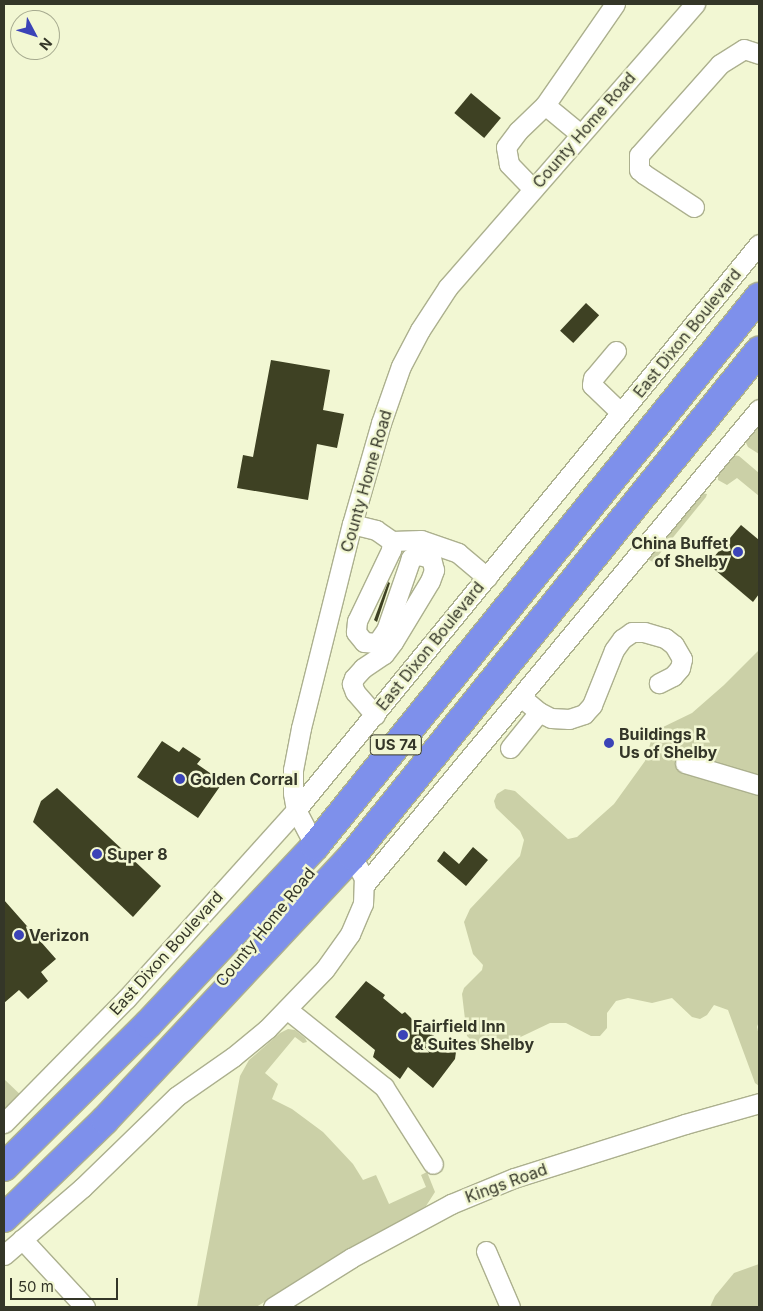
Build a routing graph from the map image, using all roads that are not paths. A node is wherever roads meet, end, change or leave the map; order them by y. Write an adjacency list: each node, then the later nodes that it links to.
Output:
1 (616, 4): 4 (street)
2 (695, 4): 5 (street, County Home Road)
3 (759, 54): 7 (street)
4 (545, 105): 5 (street); 6 (street)
5 (580, 134): 6 (street, County Home Road)
6 (532, 189): 14 (street, County Home Road)
7 (694, 207)
8 (759, 244): 13 (street, East Dixon Boulevard)
9 (759, 297): 17 (highway, East Dixon Boulevard / US 74)
10 (616, 351): 13 (street)
11 (759, 351): 27 (highway, US 74)
12 (759, 409): 19 (street)
13 (621, 413): 16 (street, East Dixon Boulevard)
14 (352, 524): 15 (street); 25 (street, County Home Road)
15 (392, 541): 16 (street); 21 (street)
16 (487, 577): 21 (street, East Dixon Boulevard)
17 (499, 618): 26 (highway, East Dixon Boulevard / US 74); 27 (highway)
18 (659, 683): 20 (street)
19 (520, 698): 20 (street); 28 (street)
20 (539, 712): 22 (street)
21 (375, 715): 25 (street, East Dixon Boulevard)
22 (510, 748)
23 (685, 763): 24 (street)
24 (759, 785)
25 (296, 810): 26 (street, County Home Road); 32 (street, East Dixon Boulevard)
26 (315, 846): 30 (highway, County Home Road); 34 (highway, East Dixon Boulevard / US 74)
27 (352, 856): 28 (street); 30 (highway, US 74)
28 (365, 884): 29 (street)
29 (288, 1010): 33 (street); 36 (street)
30 (204, 1015): 35 (highway, US 74)
31 (759, 1104): 40 (street, Kings Road)
32 (4, 1122)
33 (434, 1164)
34 (4, 1167)
35 (4, 1218)
36 (22, 1239): 38 (street); 39 (street)
37 (486, 1251): 41 (street)
38 (4, 1255)
39 (85, 1307)
40 (273, 1307)
41 (510, 1307)

